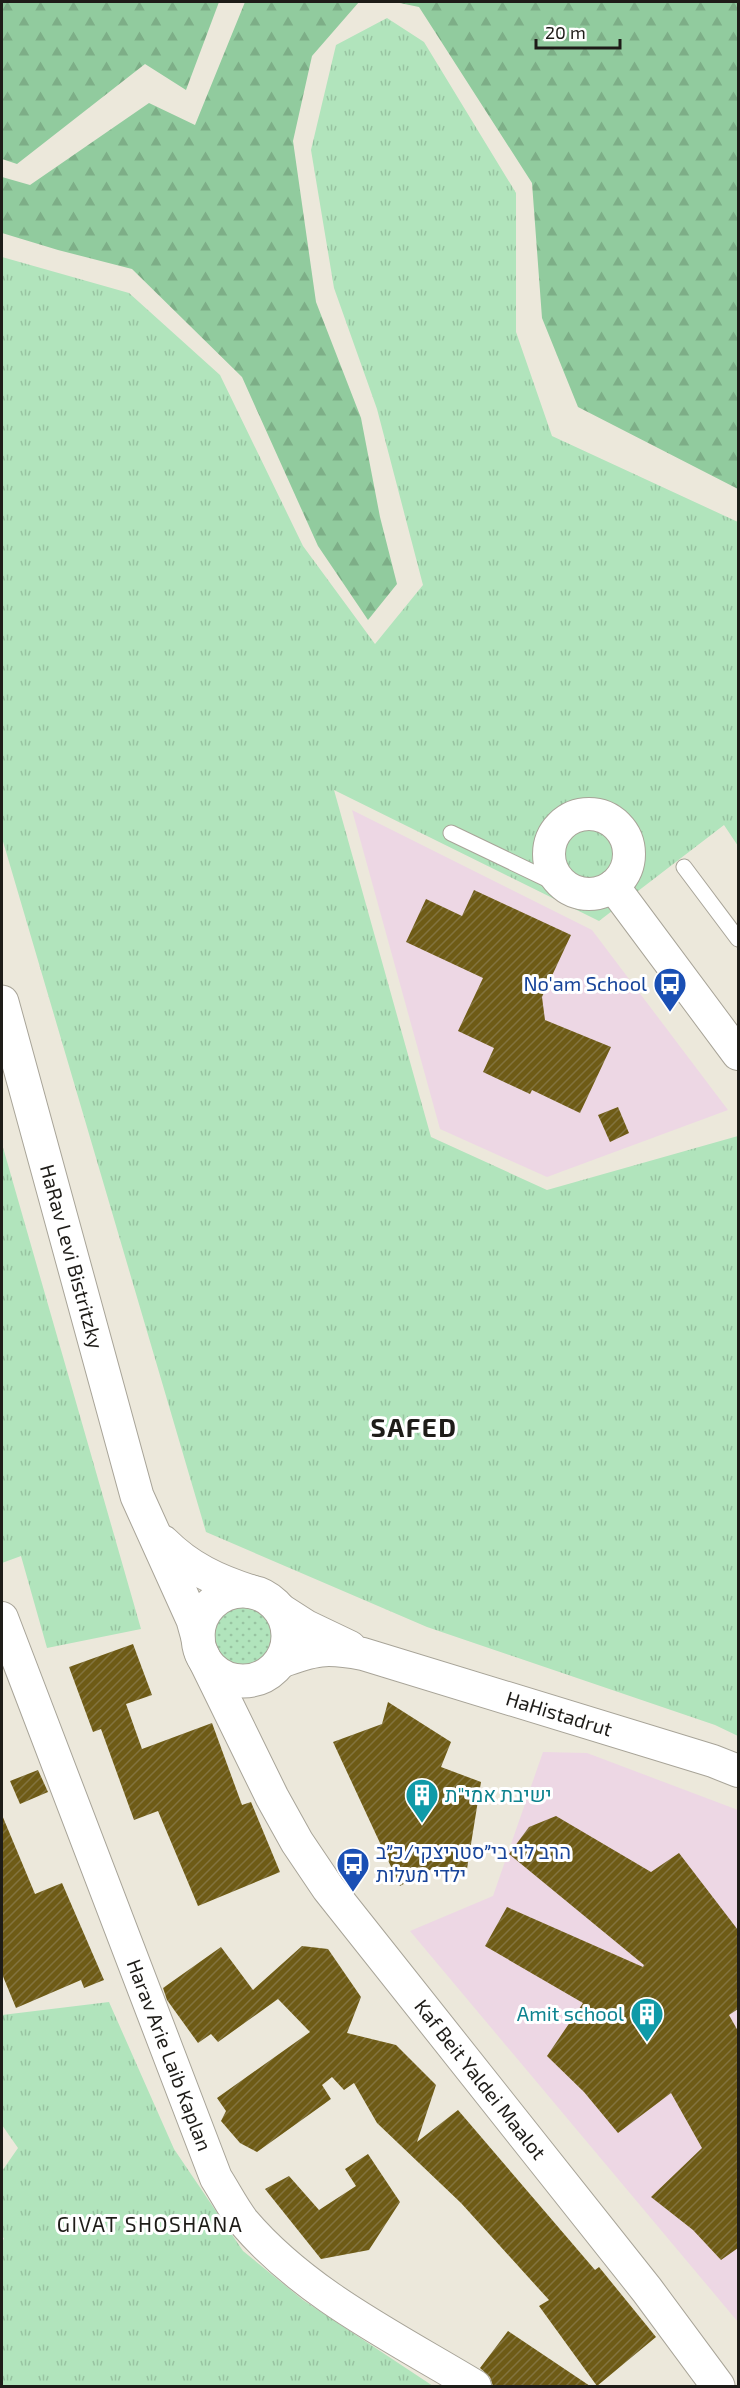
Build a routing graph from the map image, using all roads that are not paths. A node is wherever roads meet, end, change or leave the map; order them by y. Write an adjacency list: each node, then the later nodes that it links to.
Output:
1 (451, 833): 4 (lane)
2 (684, 867): 5 (lane)
3 (613, 886): 4 (street); 4 (street); 7 (street)
4 (574, 892)
5 (738, 939)
6 (2, 1002): 8 (street, HaRav Levi Bistritzky)
7 (738, 1054)
8 (142, 1510): 9 (street, HaRav Levi Bistritzky); 11 (street, HaRav Levi Bistritzky)
9 (265, 1600): 11 (street); 12 (street, HaHistadrut); 13 (street, Kaf Beit Yaldei Maalot)
10 (2, 1618): 16 (street, Harav Arie Laib Kaplan)
11 (200, 1645): 13 (street); 14 (street, Kaf Beit Yaldei Maalot)
12 (379, 1659): 13 (street, HaHistadrut); 15 (street, HaHistadrut)
13 (269, 1671): 14 (street, Kaf Beit Yaldei Maalot)
14 (258, 1764): 17 (street, Kaf Beit Yaldei Maalot)
15 (738, 1771)
16 (475, 2386)
17 (718, 2386)

